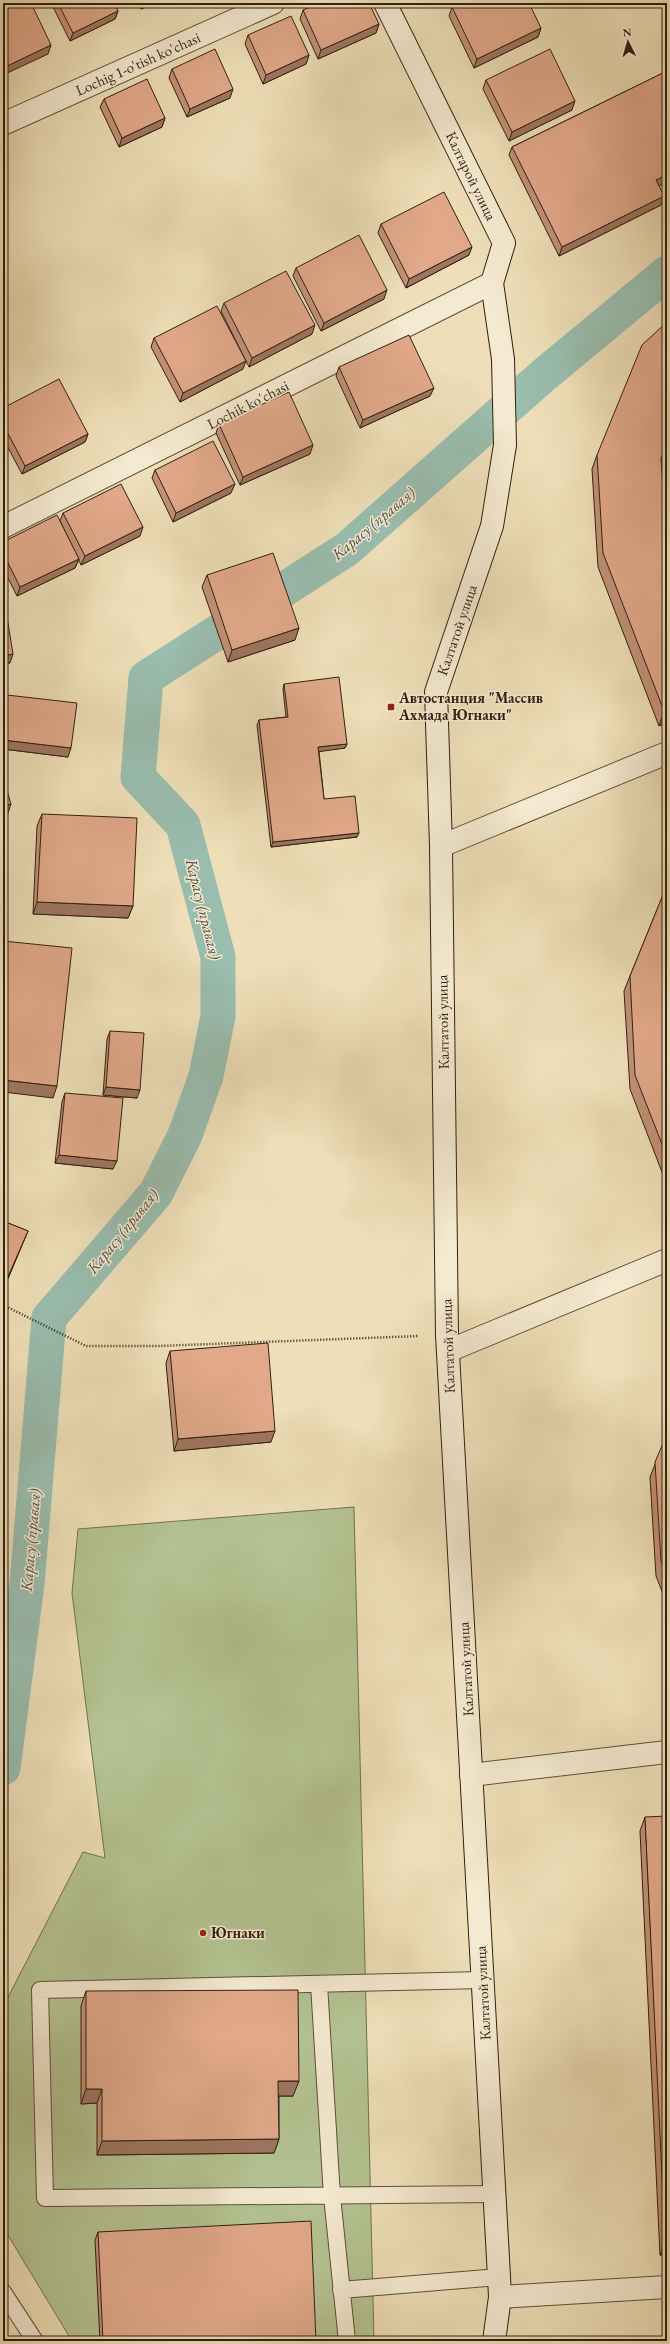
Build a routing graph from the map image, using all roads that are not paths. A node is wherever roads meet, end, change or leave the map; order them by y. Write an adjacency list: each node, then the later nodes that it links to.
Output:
1 (273, 3): 3 (street, Lochig 1-o'tish ko'chasi)
2 (385, 3): 4 (street, Калтарой улица)
3 (3, 124)
4 (492, 283): 5 (street, Калтарой улица); 6 (street, Lochik ko'chasi)
5 (504, 359): 8 (street, Калтатой улица)
6 (3, 527)
7 (667, 753): 8 (street)
8 (441, 846): 10 (street, Калтатой улица)
9 (667, 1260): 10 (street)
10 (447, 1343): 12 (street, Калтатой улица)
11 (667, 1752): 12 (street)
12 (471, 1775): 13 (street, Калтатой улица)
13 (483, 1980): 14 (lane); 15 (street, Калтатой улица)
14 (319, 1984): 16 (lane); 16 (lane)
15 (494, 2194): 16 (lane); 17 (street, Калтатой улица)
16 (332, 2196): 19 (lane)
17 (499, 2287): 18 (street); 19 (lane); 23 (street, Калтатой улица)
18 (667, 2287)
19 (341, 2290): 22 (lane)
20 (3, 2292): 21 (lane)
21 (35, 2341)
22 (347, 2341)
23 (494, 2341)

